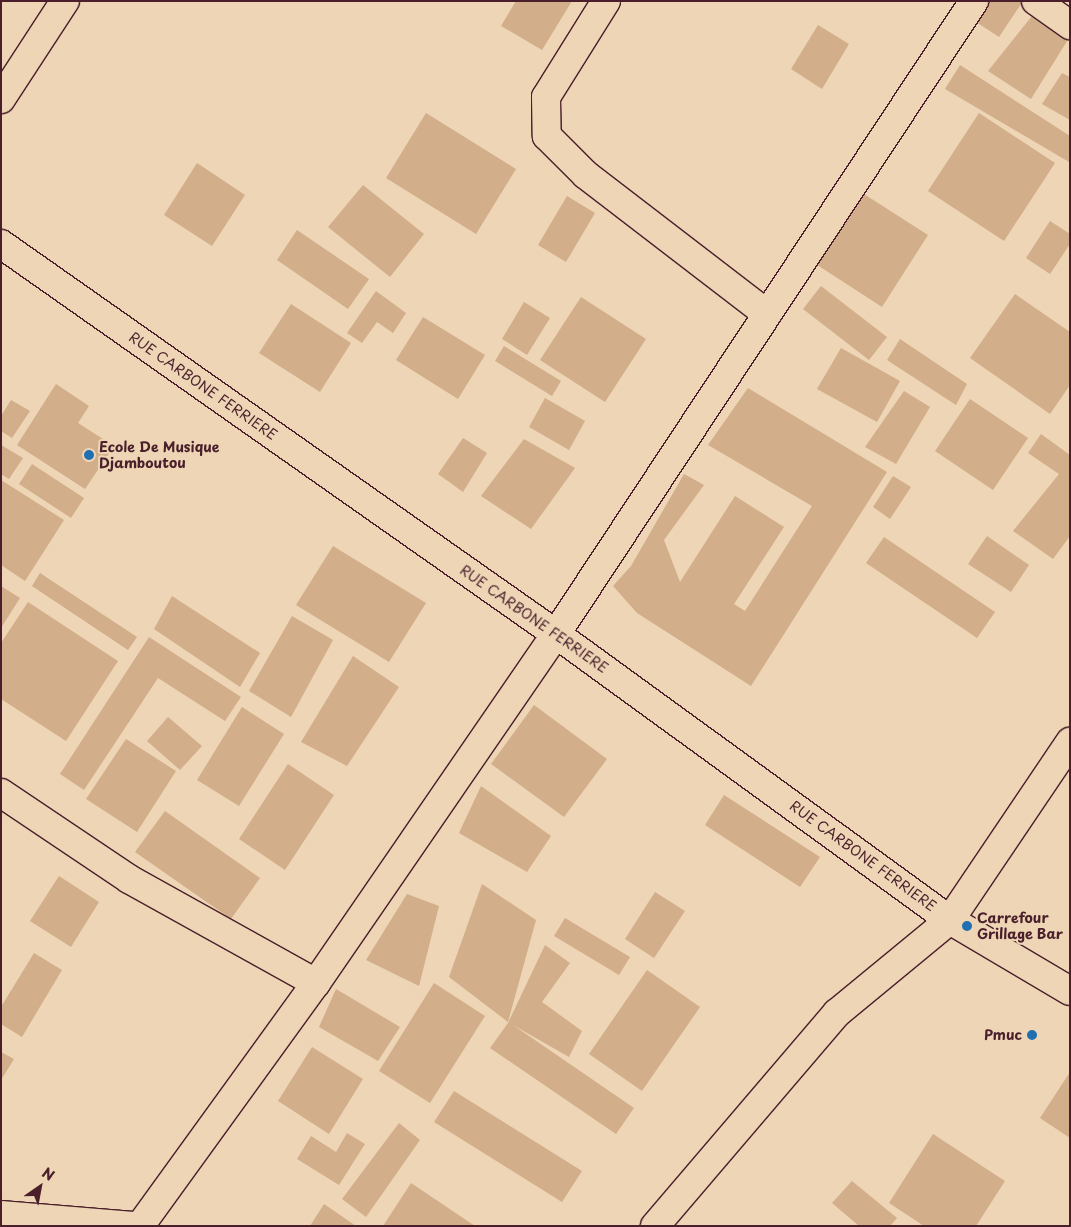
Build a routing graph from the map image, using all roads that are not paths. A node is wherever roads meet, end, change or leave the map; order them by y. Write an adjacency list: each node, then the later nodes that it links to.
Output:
1 (65, 1): 6 (street)
2 (606, 1): 8 (street)
3 (974, 1): 8 (street)
4 (1036, 1): 5 (street)
5 (1070, 25)
6 (1, 99)
7 (1, 244): 9 (street, RUE CARBONE FERRIERE)
8 (767, 314): 9 (street)
9 (556, 634): 12 (street, RUE CARBONE FERRIERE); 13 (street)
10 (1070, 742): 12 (street)
11 (1, 793): 13 (street)
12 (950, 920): 14 (street, RUE CARBONE FERRIERE); 18 (street)
13 (316, 983): 17 (street)
14 (1070, 991)
15 (1, 1214): 16 (street)
16 (134, 1226)
17 (140, 1226)
18 (655, 1226)

